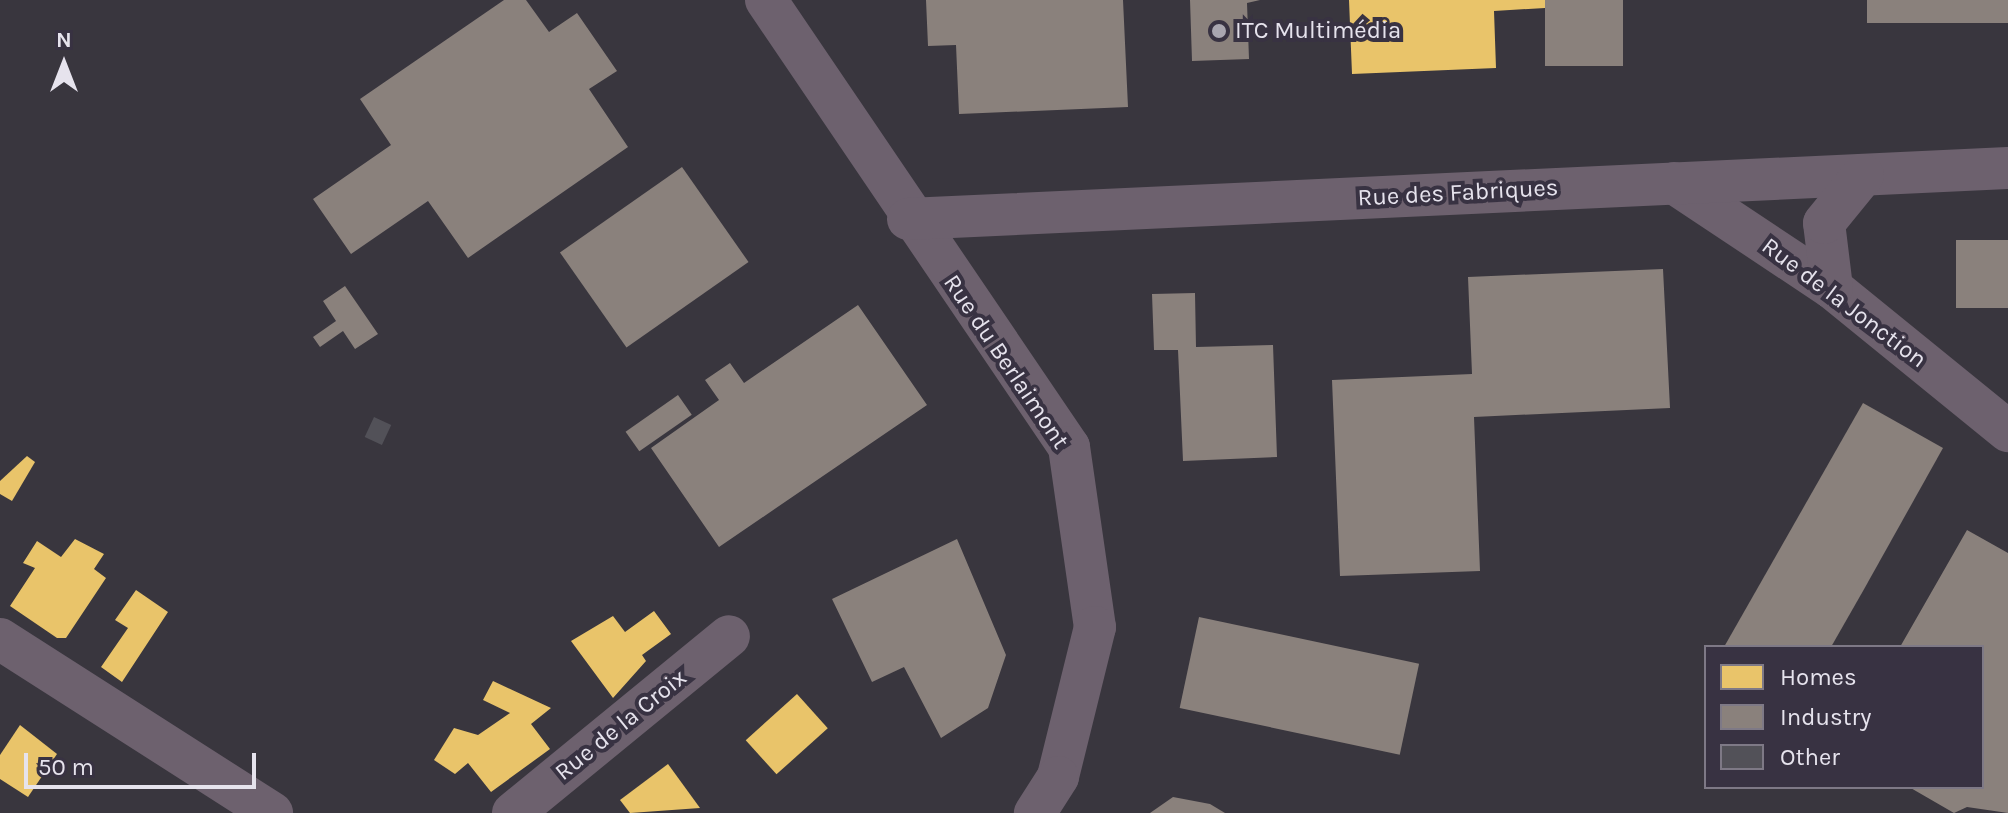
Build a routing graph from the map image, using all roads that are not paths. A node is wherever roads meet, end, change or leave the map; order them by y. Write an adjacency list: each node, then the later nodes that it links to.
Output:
1 (766, 0): 5 (street, Rue du Berlaimont)
2 (2008, 168): 3 (street, Rue des Fabriques)
3 (1863, 175): 4 (street, Rue des Fabriques); 6 (street)
4 (1674, 183): 5 (street, Rue des Fabriques); 6 (street, Rue de la Jonction)
5 (908, 219): 14 (street, Rue du Berlaimont)
6 (1832, 288): 7 (street, Rue de la Jonction)
7 (2008, 431)
8 (729, 636): 13 (street, Rue de la Croix)
9 (0, 639): 10 (street)
10 (178, 756): 11 (street); 12 (street)
11 (219, 813)
12 (272, 813)
13 (513, 813)
14 (1035, 813)

